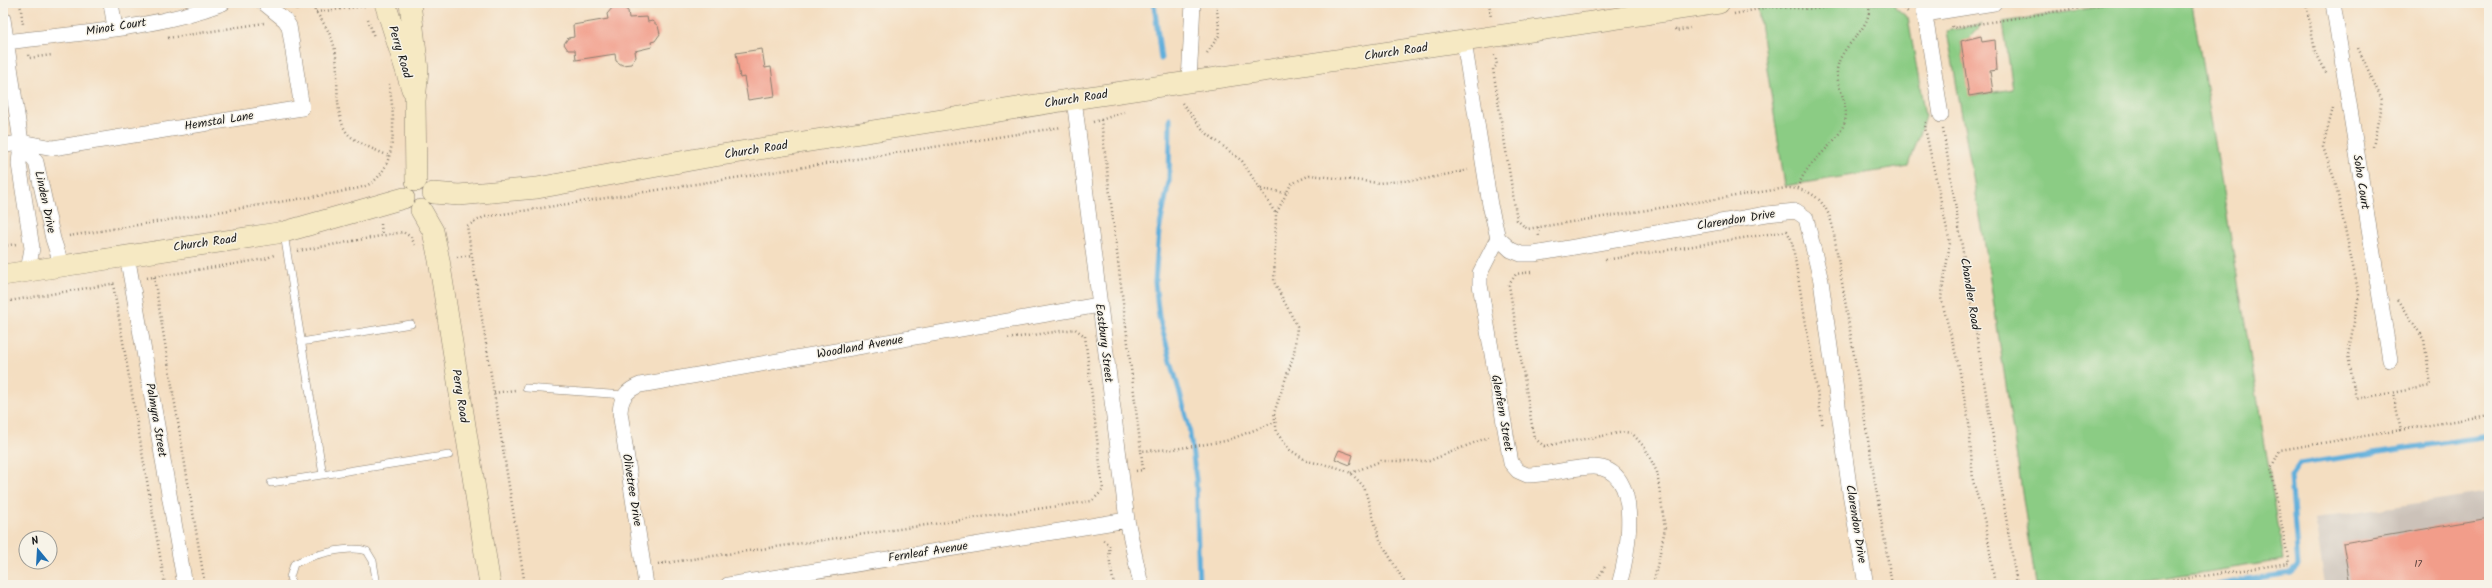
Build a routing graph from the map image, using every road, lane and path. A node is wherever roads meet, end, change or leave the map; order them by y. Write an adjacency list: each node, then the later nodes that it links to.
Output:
1 (111, 3): 24 (street)
2 (223, 3): 24 (street, Minot Court)
3 (264, 3): 36 (street, Hemstal Lane)
4 (310, 3): 19 (path)
5 (385, 3): 33 (main road, Perry Road)
6 (410, 3): 33 (main road, Perry Road)
7 (1193, 3): 31 (street)
8 (1216, 3): 29 (path)
9 (1861, 3): 16 (path)
10 (1869, 3): 41 (path)
11 (1898, 3): 21 (path)
12 (1994, 3): 20 (street)
13 (2110, 3): 20 (path)
14 (2333, 3): 69 (street, Soho Court)
15 (364, 4): 19 (path); 27 (path)
16 (1725, 9): 18 (main road, Church Road)
17 (1924, 9): 20 (street); 34 (street)
18 (1671, 10): 23 (path); 25 (main road, Church Road)
19 (316, 12): 38 (path)
20 (1942, 12)
21 (1910, 14)
22 (3, 19): 26 (street, Linden Drive)
23 (1695, 27)
24 (115, 28): 26 (street, Minot Court)
25 (1493, 37): 28 (main road, Church Road); 41 (path)
26 (6, 42): 36 (street, Linden Drive)
27 (375, 42)
28 (1464, 42): 31 (main road, Church Road); 39 (street)
29 (1204, 58)
30 (388, 80): 38 (path)
31 (1189, 82): 32 (main road, Church Road); 42 (path)
32 (1074, 99): 35 (street, Eastbury Street); 43 (main road, Church Road)
33 (415, 101): 40 (main road, Perry Road)
34 (1935, 115): 104 (path); 105 (path, Chandler Road)
35 (1077, 125): 65 (street, Eastbury Street); 72 (path); 75 (path)
36 (21, 142): 37 (street); 51 (street, Linden Drive); 52 (street, Linden Drive)
37 (3, 146)
38 (389, 156): 51 (path)
39 (1484, 166): 44 (path); 50 (street)
40 (416, 180): 43 (main road); 45 (main road)
41 (1798, 188): 103 (path)
42 (1260, 189): 44 (path); 47 (path)
43 (433, 193): 46 (main road)
44 (1286, 193): 47 (path)
45 (404, 198): 46 (main road); 48 (main road, Church Road)
46 (421, 210): 93 (main road, Perry Road)
47 (1276, 214): 75 (path)
48 (284, 232): 54 (lane); 55 (main road, Church Road)
49 (403, 232): 54 (path)
50 (1498, 238): 78 (street, Glenfern Street); 102 (street, Clarendon Drive)
51 (53, 239): 57 (street, Linden Drive)
52 (31, 241): 53 (path); 58 (street, Linden Drive)
53 (3, 246)
54 (287, 253): 61 (path); 68 (lane)
55 (127, 255): 57 (main road, Church Road); 62 (street, Palmyra Street)
56 (1599, 261): 76 (path)
57 (62, 266): 58 (main road, Church Road)
58 (28, 271): 60 (main road, Church Road)
59 (1537, 271): 101 (path)
60 (3, 275)
61 (154, 277): 62 (path); 90 (path)
62 (132, 281): 63 (path); 89 (street, Palmyra Street)
63 (113, 284): 64 (path); 88 (path)
64 (3, 302)
65 (1099, 305): 73 (street, Woodland Avenue); 83 (street, Eastbury Street)
66 (411, 324): 68 (lane)
67 (998, 341): 86 (path)
68 (301, 342): 81 (lane)
69 (2390, 360)
70 (526, 388): 72 (path); 73 (lane)
71 (2393, 393): 77 (path)
72 (494, 394): 94 (path)
73 (624, 395): 95 (street, Olivetree Drive)
74 (2489, 415): 77 (path)
75 (1275, 422): 80 (path)
76 (1823, 429)
77 (2401, 430): 106 (path)
78 (1505, 431): 80 (path); 100 (street, Glenfern Street)
79 (449, 455): 81 (lane)
80 (1351, 473): 99 (path)
81 (323, 475): 82 (lane)
82 (271, 483)
83 (1127, 520): 96 (street, Fernleaf Avenue); 98 (street, Eastbury Street)
84 (1099, 536): 97 (path)
85 (657, 556): 86 (path)
86 (658, 564): 87 (path)
87 (659, 571)
88 (165, 585)
89 (185, 585)
90 (205, 585)
91 (292, 585): 92 (lane)
92 (377, 585)
93 (490, 585)
94 (525, 585)
95 (646, 585)
96 (728, 585)
97 (1114, 585)
98 (1140, 585)
99 (1406, 585)
100 (1619, 585)
101 (1653, 585)
102 (1866, 585)
103 (1892, 585)
104 (1995, 585)
105 (2017, 585)
106 (2145, 585)

